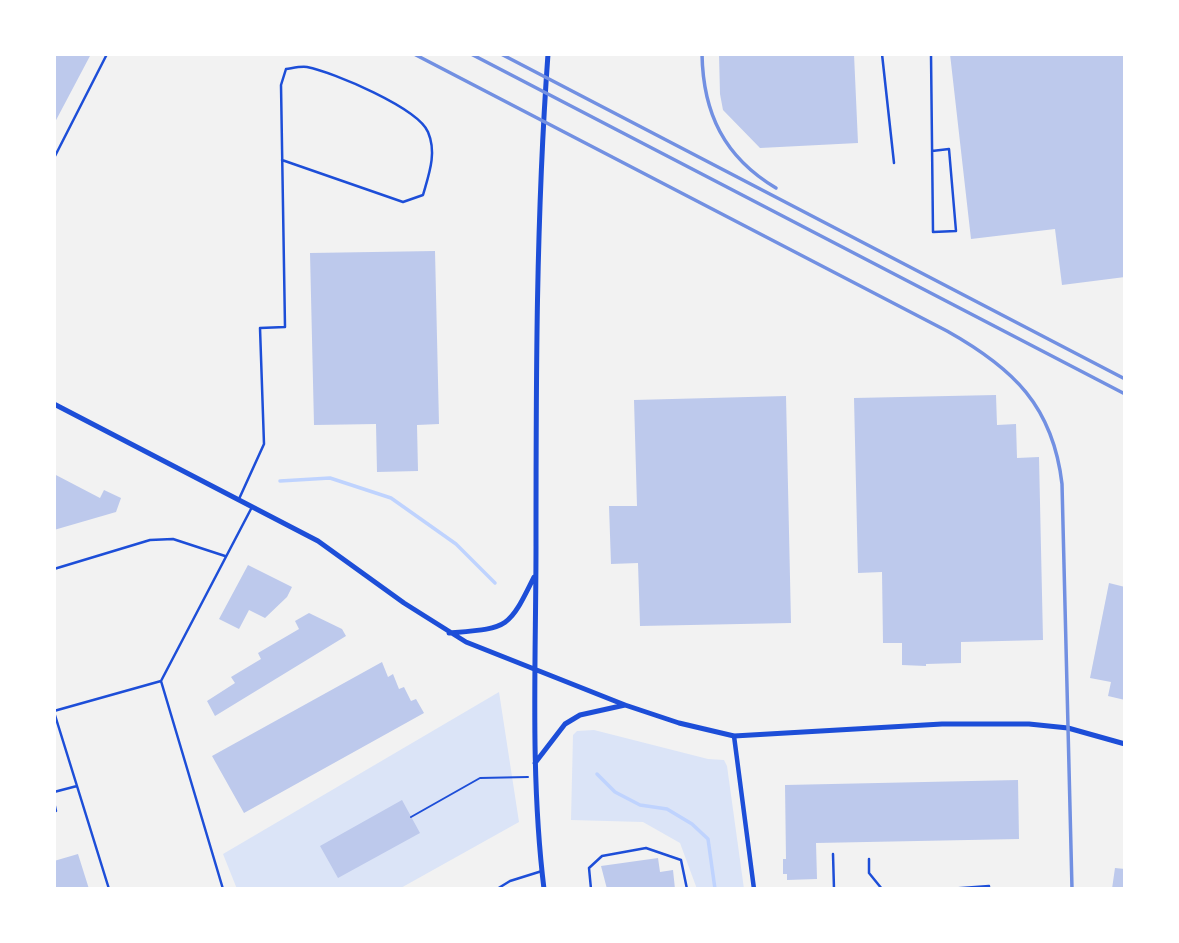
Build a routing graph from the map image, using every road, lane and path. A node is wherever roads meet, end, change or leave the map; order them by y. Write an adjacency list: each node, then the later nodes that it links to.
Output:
1 (107, 54): 6 (lane)
2 (548, 54): 14 (street)
3 (882, 54): 8 (lane)
4 (931, 54): 5 (lane)
5 (932, 151): 5 (lane)
6 (54, 158)
7 (282, 160): 7 (lane); 10 (lane)
8 (894, 163)
9 (54, 404): 10 (street)
10 (239, 499): 11 (street)
11 (253, 506): 12 (lane); 15 (street)
12 (225, 556): 13 (lane); 17 (lane)
13 (54, 569)
14 (536, 574): 15 (street); 16 (street)
15 (449, 633): 16 (street)
16 (536, 670): 18 (street); 22 (street)
17 (161, 681): 19 (lane); 33 (lane)
18 (625, 705): 20 (street); 22 (street)
19 (54, 711): 24 (lane)
20 (734, 736): 21 (street); 38 (street)
21 (1125, 744)
22 (535, 763): 23 (street)
23 (537, 778): 28 (path); 31 (street)
24 (77, 786): 25 (lane); 32 (lane)
25 (54, 792)
26 (54, 802): 27 (lane)
27 (54, 812)
28 (411, 817)
29 (833, 854): 39 (lane)
30 (869, 859): 40 (lane)
31 (542, 871): 34 (lane); 35 (street)
32 (109, 889)
33 (223, 889)
34 (497, 889)
35 (544, 889)
36 (591, 889): 37 (lane)
37 (687, 889)
38 (754, 889)
39 (832, 889)
40 (882, 889)
41 (948, 889): 42 (lane)
42 (989, 889)

